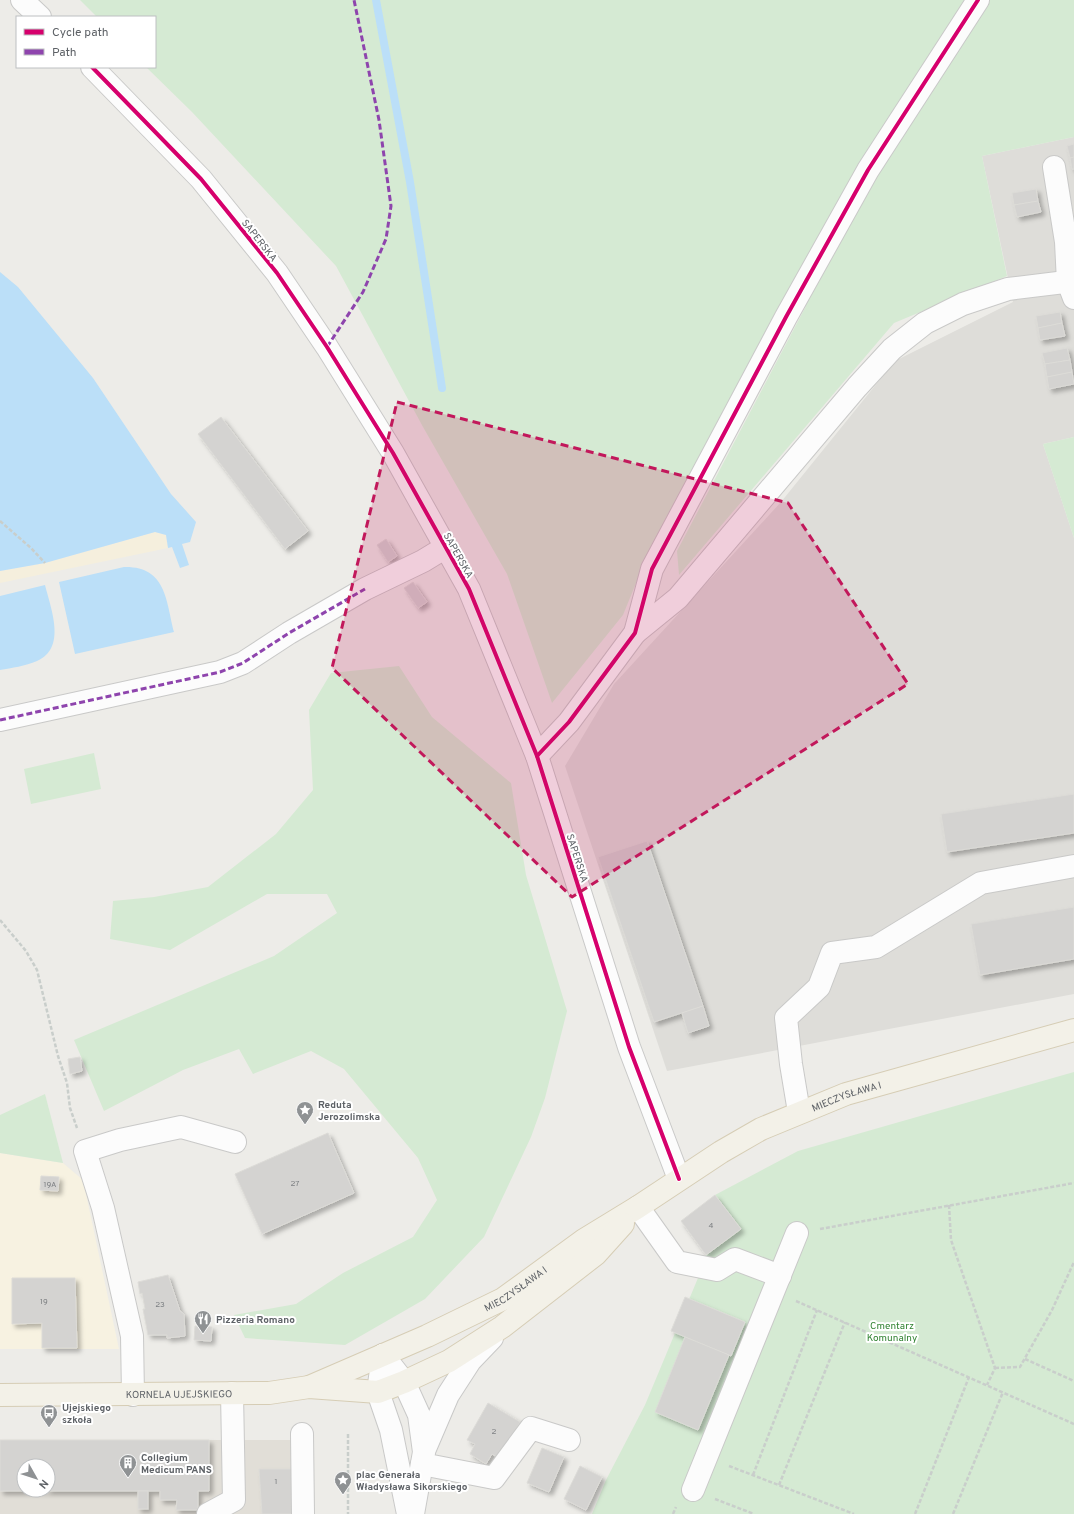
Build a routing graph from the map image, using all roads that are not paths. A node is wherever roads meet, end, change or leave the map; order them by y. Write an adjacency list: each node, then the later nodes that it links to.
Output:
1 (22, 0): 3 (street)
2 (978, 0): 8 (street)
3 (39, 16)
4 (93, 68): 7 (street, SAPERSKA)
5 (1054, 167): 6 (street)
6 (1072, 287): 8 (street)
7 (446, 546): 9 (street); 10 (street, SAPERSKA)
8 (635, 633): 10 (street)
9 (0, 720)
10 (537, 756): 15 (street, SAPERSKA)
11 (1074, 866): 13 (street)
12 (1074, 1030): 13 (main road, MIECZYSŁAWA I)
13 (799, 1112): 15 (main road, MIECZYSŁAWA I)
14 (235, 1142): 26 (street)
15 (679, 1179): 16 (main road, MIECZYSŁAWA I)
16 (638, 1207): 18 (street); 19 (main road, MIECZYSŁAWA I); 20 (main road, MIECZYSŁAWA I)
17 (797, 1233): 18 (street)
18 (777, 1284): 30 (street)
19 (502, 1327): 21 (main road, MIECZYSŁAWA I); 29 (street)
20 (383, 1355): 21 (street); 22 (main road, KORNELA UJEJSKIEGO); 23 (street)
21 (404, 1382): 23 (main road, KORNELA UJEJSKIEGO); 29 (street)
22 (309, 1387): 23 (main road, KORNELA UJEJSKIEGO); 24 (main road, KORNELA UJEJSKIEGO)
23 (378, 1392): 33 (street)
24 (232, 1393): 26 (main road, KORNELA UJEJSKIEGO); 31 (street)
25 (0, 1395): 26 (main road, KORNELA UJEJSKIEGO)
26 (133, 1395)
27 (302, 1434): 32 (street)
28 (569, 1440): 29 (street)
29 (423, 1458): 34 (street)
30 (693, 1490)
31 (208, 1514)
32 (303, 1514)
33 (408, 1514)
34 (414, 1514)

